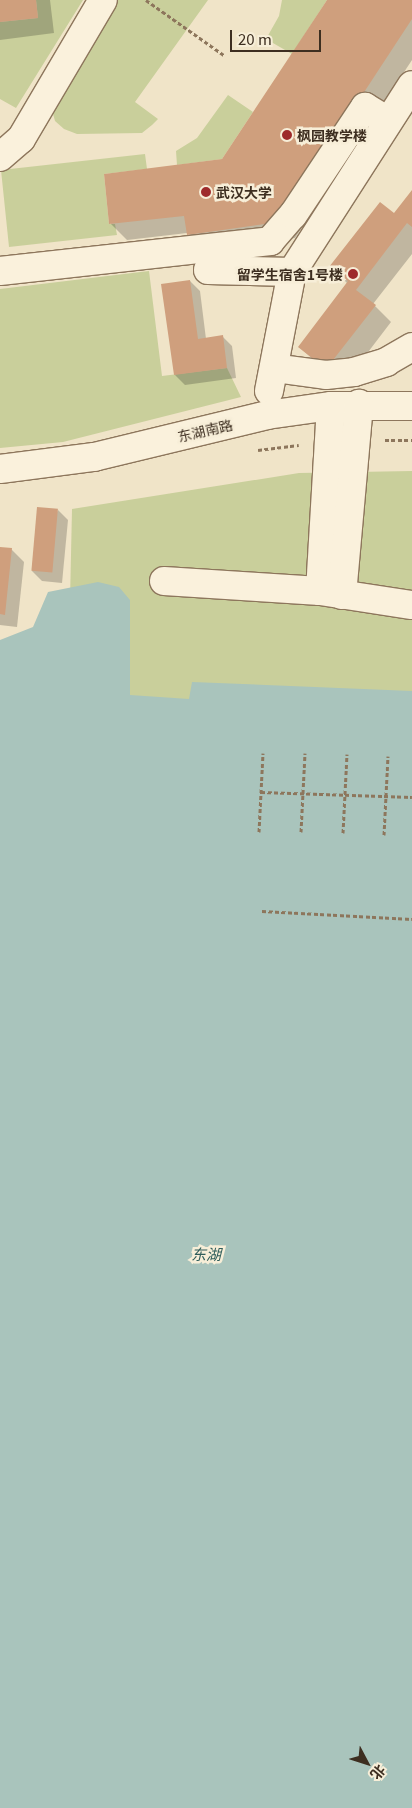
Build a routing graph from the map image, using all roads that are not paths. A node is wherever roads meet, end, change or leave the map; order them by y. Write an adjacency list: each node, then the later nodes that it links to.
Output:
1 (102, 0): 4 (street)
2 (412, 85): 3 (street)
3 (387, 120): 6 (street); 7 (street)
4 (0, 157)
5 (208, 270): 7 (street)
6 (0, 271)
7 (292, 272): 8 (street)
8 (412, 347)
9 (359, 404): 10 (street, 东湖南路); 11 (street, 东湖南路); 14 (street)
10 (331, 406): 12 (street, 东湖南路); 14 (street)
11 (412, 406)
12 (0, 469)
13 (164, 580): 14 (street)
14 (331, 593): 15 (street)
15 (412, 605)

